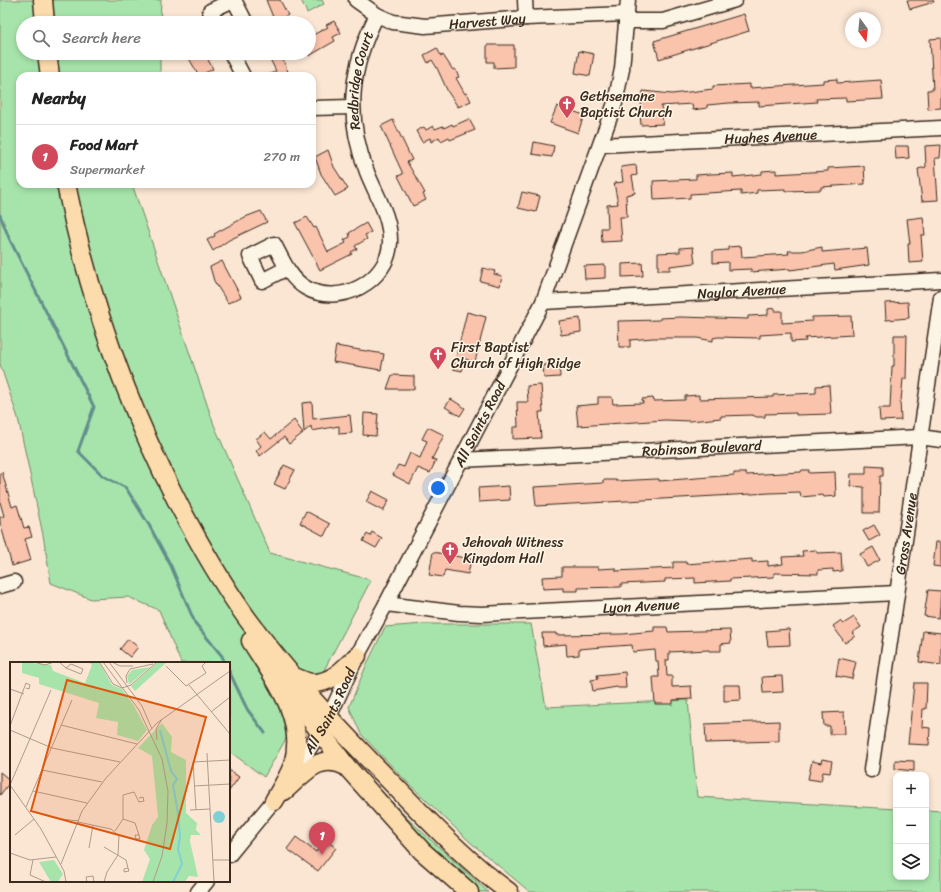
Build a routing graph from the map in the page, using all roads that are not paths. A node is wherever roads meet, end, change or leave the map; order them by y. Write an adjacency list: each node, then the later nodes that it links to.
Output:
1 (43, 0): 8 (main road)
2 (234, 0): 9 (street); 10 (street)
3 (356, 0): 7 (street, Harvest Way)
4 (524, 0): 11 (street)
5 (628, 0): 12 (street, All Saints Road)
6 (735, 0): 12 (street, Harvest Way)
7 (377, 15): 11 (street, Harvest Way); 17 (street, Redbridge Court)
8 (44, 16)
9 (212, 16)
10 (242, 16)
11 (526, 18): 12 (street, Harvest Way)
12 (626, 18): 20 (street, All Saints Road)
13 (48, 60): 15 (main road)
14 (235, 60): 16 (street)
15 (49, 72)
16 (241, 72)
17 (352, 107): 18 (street); 22 (street, Redbridge Court)
18 (316, 108)
19 (941, 128): 20 (street, Hughes Avenue)
20 (601, 145): 25 (street, All Saints Road)
21 (67, 188): 29 (main road)
22 (287, 268)
23 (941, 280): 25 (street, Naylor Avenue)
24 (941, 297): 26 (street, Gross Avenue)
25 (543, 302): 28 (street, All Saints Road)
26 (920, 437): 27 (street, Robinson Boulevard); 28 (street, Robinson Boulevard); 30 (street, Gross Avenue)
27 (941, 440)
28 (462, 460): 31 (street, All Saints Road)
29 (202, 550): 32 (main road); 34 (main road)
30 (897, 593): 31 (street, Lyon Avenue); 37 (street, Gross Avenue)
31 (386, 604): 33 (street, All Saints Road)
32 (250, 641): 35 (main road); 38 (main road)
33 (357, 656): 34 (main road); 35 (street, All Saints Road)
34 (292, 676): 35 (main road)
35 (324, 725): 36 (main road); 38 (street, All Saints Road); 43 (main road)
36 (346, 766): 38 (main road); 42 (main road)
37 (871, 770)
38 (274, 801): 39 (street, All Saints Road)
39 (230, 854)
40 (206, 882): 41 (street)
41 (198, 892)
42 (469, 892)
43 (509, 892)

